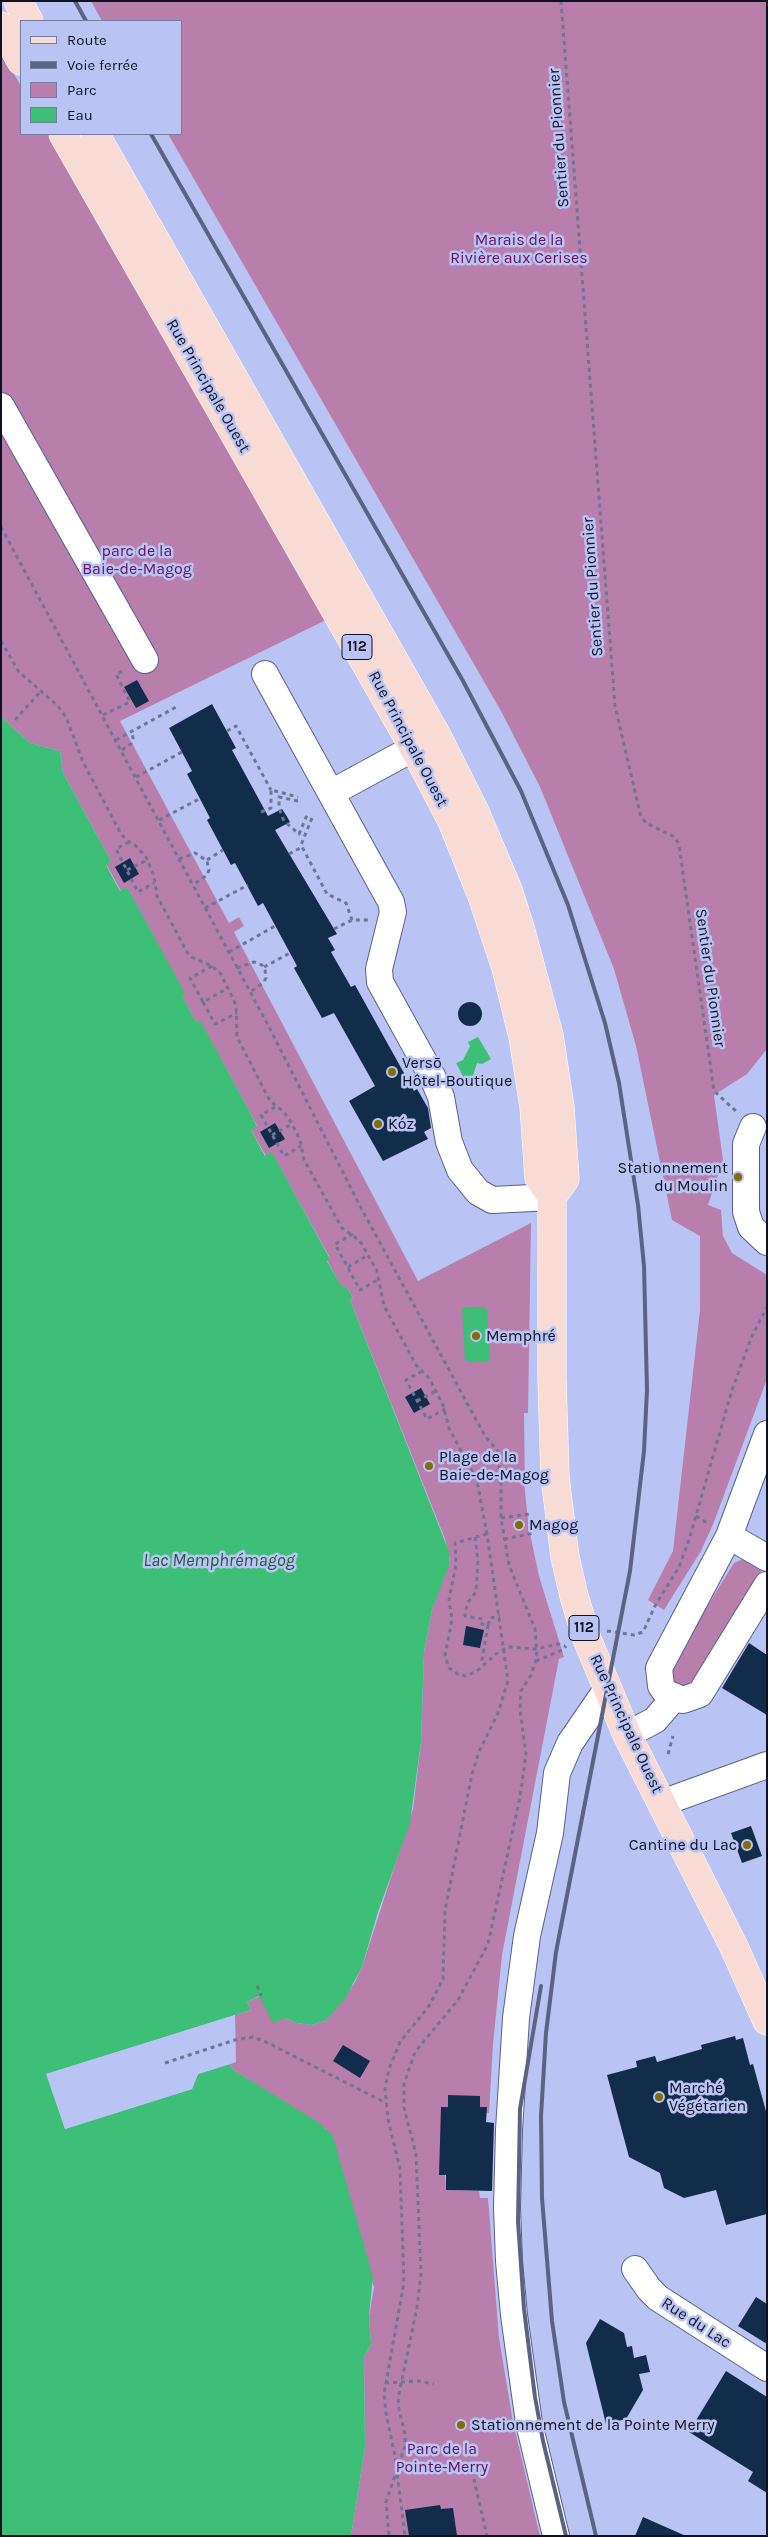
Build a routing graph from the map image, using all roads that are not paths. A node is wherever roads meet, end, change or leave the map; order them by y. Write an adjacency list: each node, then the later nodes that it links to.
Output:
1 (18, 1): 2 (main road)
2 (29, 20)
3 (1, 26): 4 (main road)
4 (20, 59)
5 (64, 135): 10 (main road, Rue Principale Ouest / 112)
6 (96, 135): 10 (main road, Rue Principale Ouest / 112)
7 (1, 406): 8 (street)
8 (145, 660)
9 (266, 674): 11 (street)
10 (426, 742): 11 (street); 13 (main road, Rue Principale Ouest / 112)
11 (332, 793): 13 (street)
12 (753, 1127): 14 (street)
13 (552, 1197): 19 (main road, Rue Principale Ouest / 112)
14 (767, 1242)
15 (767, 1434): 16 (street)
16 (729, 1536): 17 (street); 20 (street)
17 (767, 1558)
18 (767, 1585): 20 (street)
19 (607, 1689): 21 (main road, Rue Principale Ouest / 112); 27 (street)
20 (674, 1698): 21 (street)
21 (627, 1735): 23 (main road, Rue Principale Ouest / 112)
22 (767, 1765): 23 (street)
23 (662, 1803): 24 (main road, Rue Principale Ouest / 112)
24 (767, 2021)
25 (635, 2269): 26 (street, Rue du Lac)
26 (767, 2368)
27 (556, 2536)

